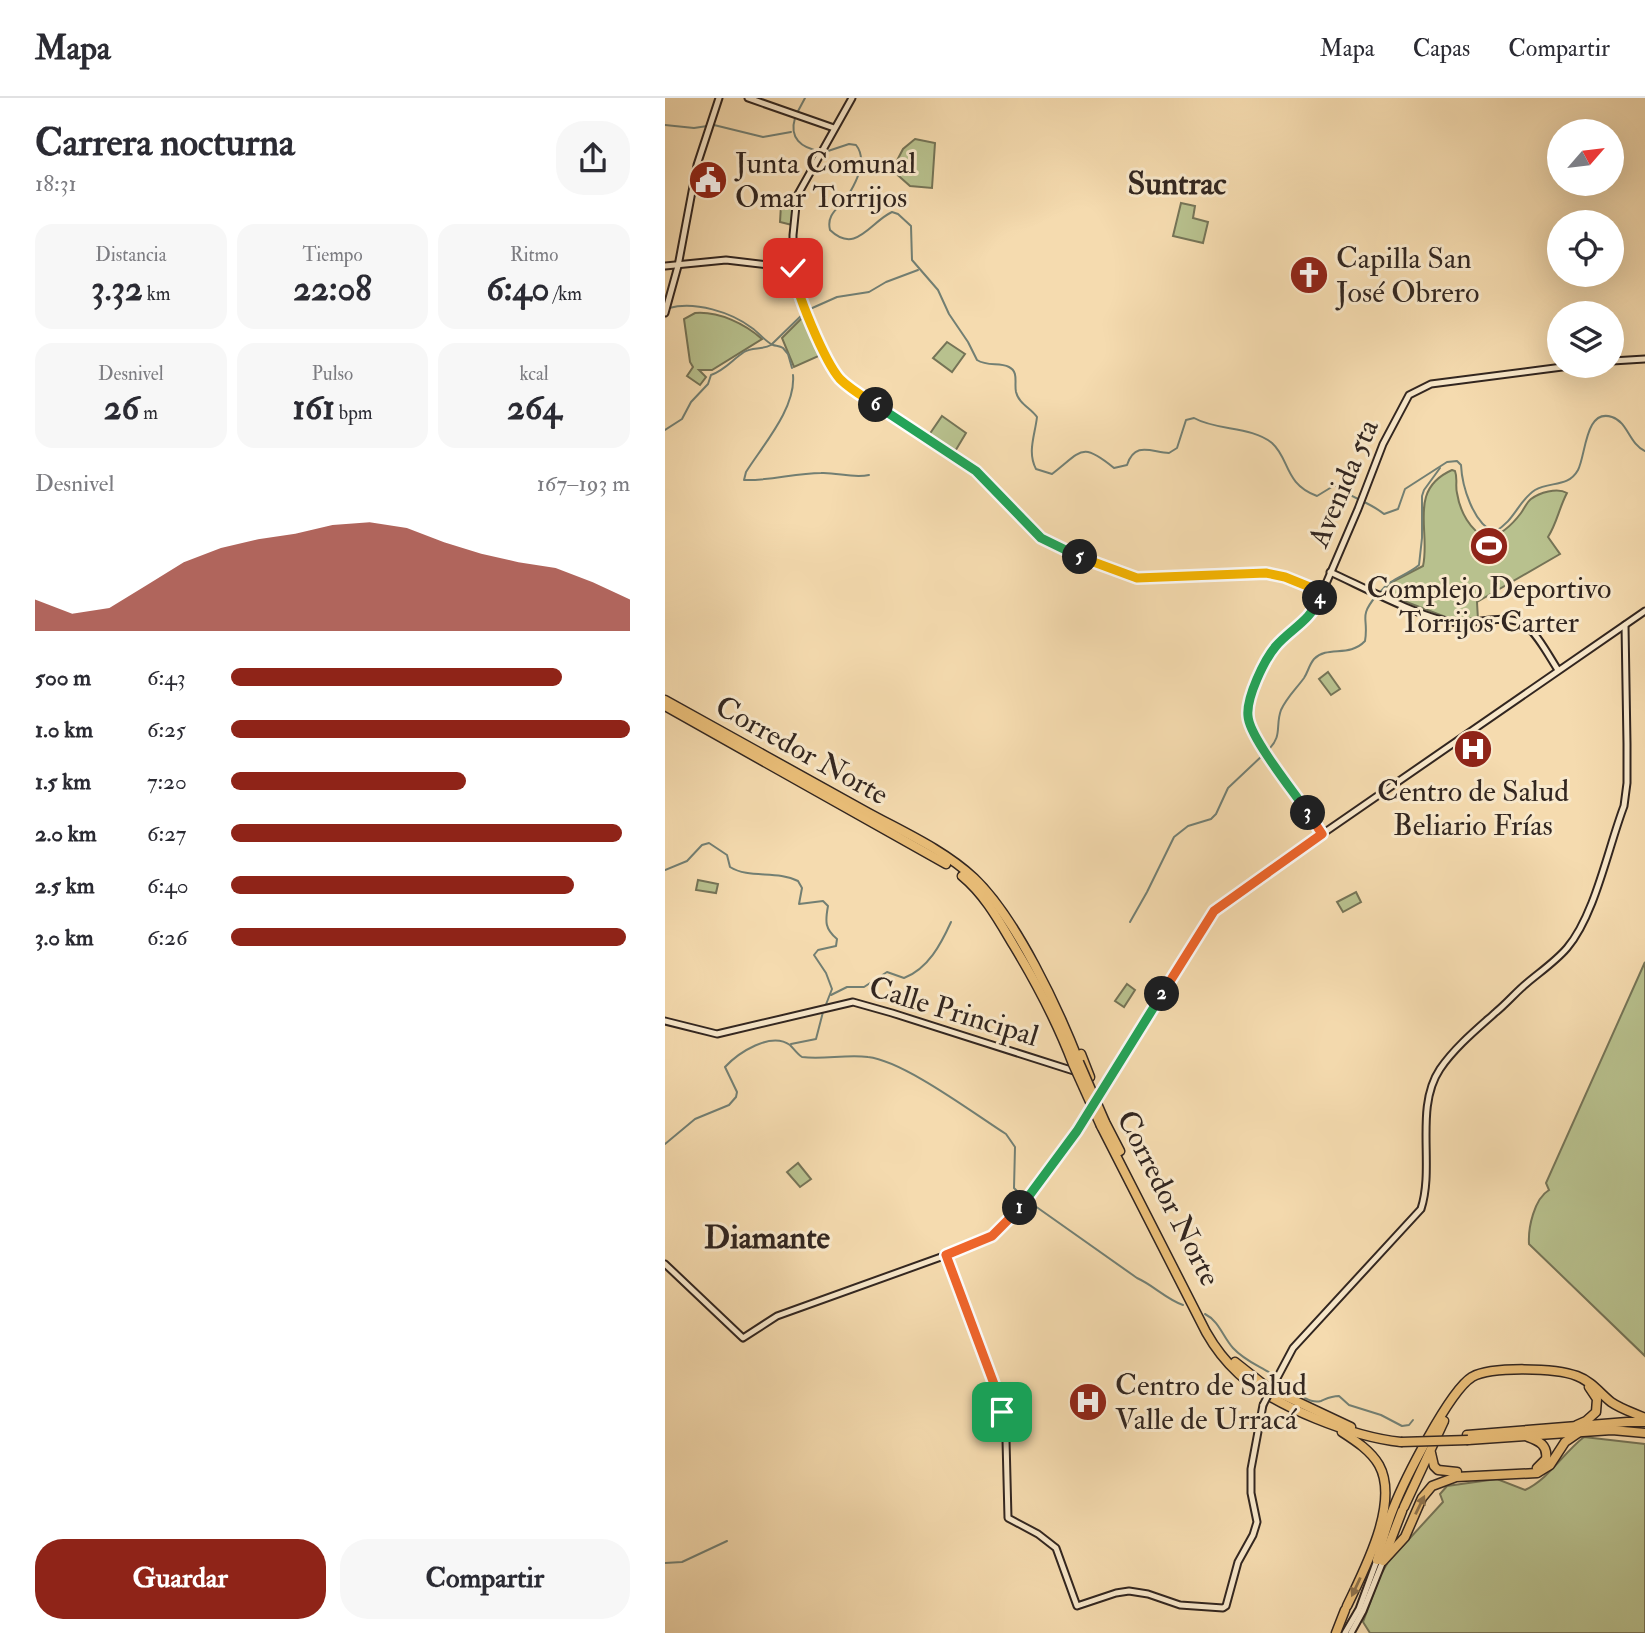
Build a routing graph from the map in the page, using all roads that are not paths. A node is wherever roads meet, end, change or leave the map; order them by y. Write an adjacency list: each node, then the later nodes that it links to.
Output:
1 (719, 98): 5 (street)
2 (748, 98): 4 (street)
3 (852, 98): 4 (street)
4 (834, 128): 7 (street)
5 (678, 266): 6 (street); 7 (street); 8 (street)
6 (665, 267)
7 (793, 268): 13 (street)
8 (665, 313)
9 (1645, 359): 10 (street)
10 (1624, 360)
11 (1547, 369): 12 (street, Avenida 5ta)
12 (1330, 572): 13 (street, Avenida 5ta); 16 (street)
13 (1322, 592): 21 (street, Avenida 5ta)
14 (1645, 611): 15 (street)
15 (1625, 625): 16 (street); 28 (street, bridge)
16 (1558, 670): 21 (street)
17 (665, 699): 19 (highway, Corredor Norte)
18 (665, 706): 19 (highway, Corredor Norte)
19 (816, 787): 20 (highway, Corredor Norte)
20 (828, 794): 22 (highway, Corredor Norte); 22 (highway, Corredor Norte)
21 (1322, 834): 26 (street)
22 (1017, 939): 23 (highway, Corredor Norte)
23 (1044, 987): 25 (highway); 27 (highway, Corredor Norte, bridge)
24 (665, 1021): 25 (street, Calle Principal)
25 (1090, 1077): 26 (street, Calle Principal)
26 (1107, 1082): 28 (street)
27 (1103, 1124): 31 (highway, Corredor Norte); 36 (highway, Corredor Norte)
28 (946, 1255): 29 (street)
29 (665, 1264)
30 (1645, 1420): 32 (highway, Corredor Norte); 38 (highway)
31 (1331, 1425): 36 (highway, Corredor Norte); 39 (highway, one-way to 39)
32 (1579, 1428): 33 (highway, Corredor Norte); 34 (highway, Corredor Norte); 35 (highway, Corredor Norte); 37 (highway); 38 (highway, one-way to 32)
33 (1645, 1433)
34 (1525, 1436): 35 (highway, Corredor Norte); 37 (highway)
35 (1468, 1437): 36 (highway, Corredor Norte, bridge)
36 (1402, 1440)
37 (1431, 1451): 38 (highway)
38 (1380, 1561): 40 (street); 41 (street)
39 (1336, 1633)
40 (1345, 1633)
41 (1351, 1633)

